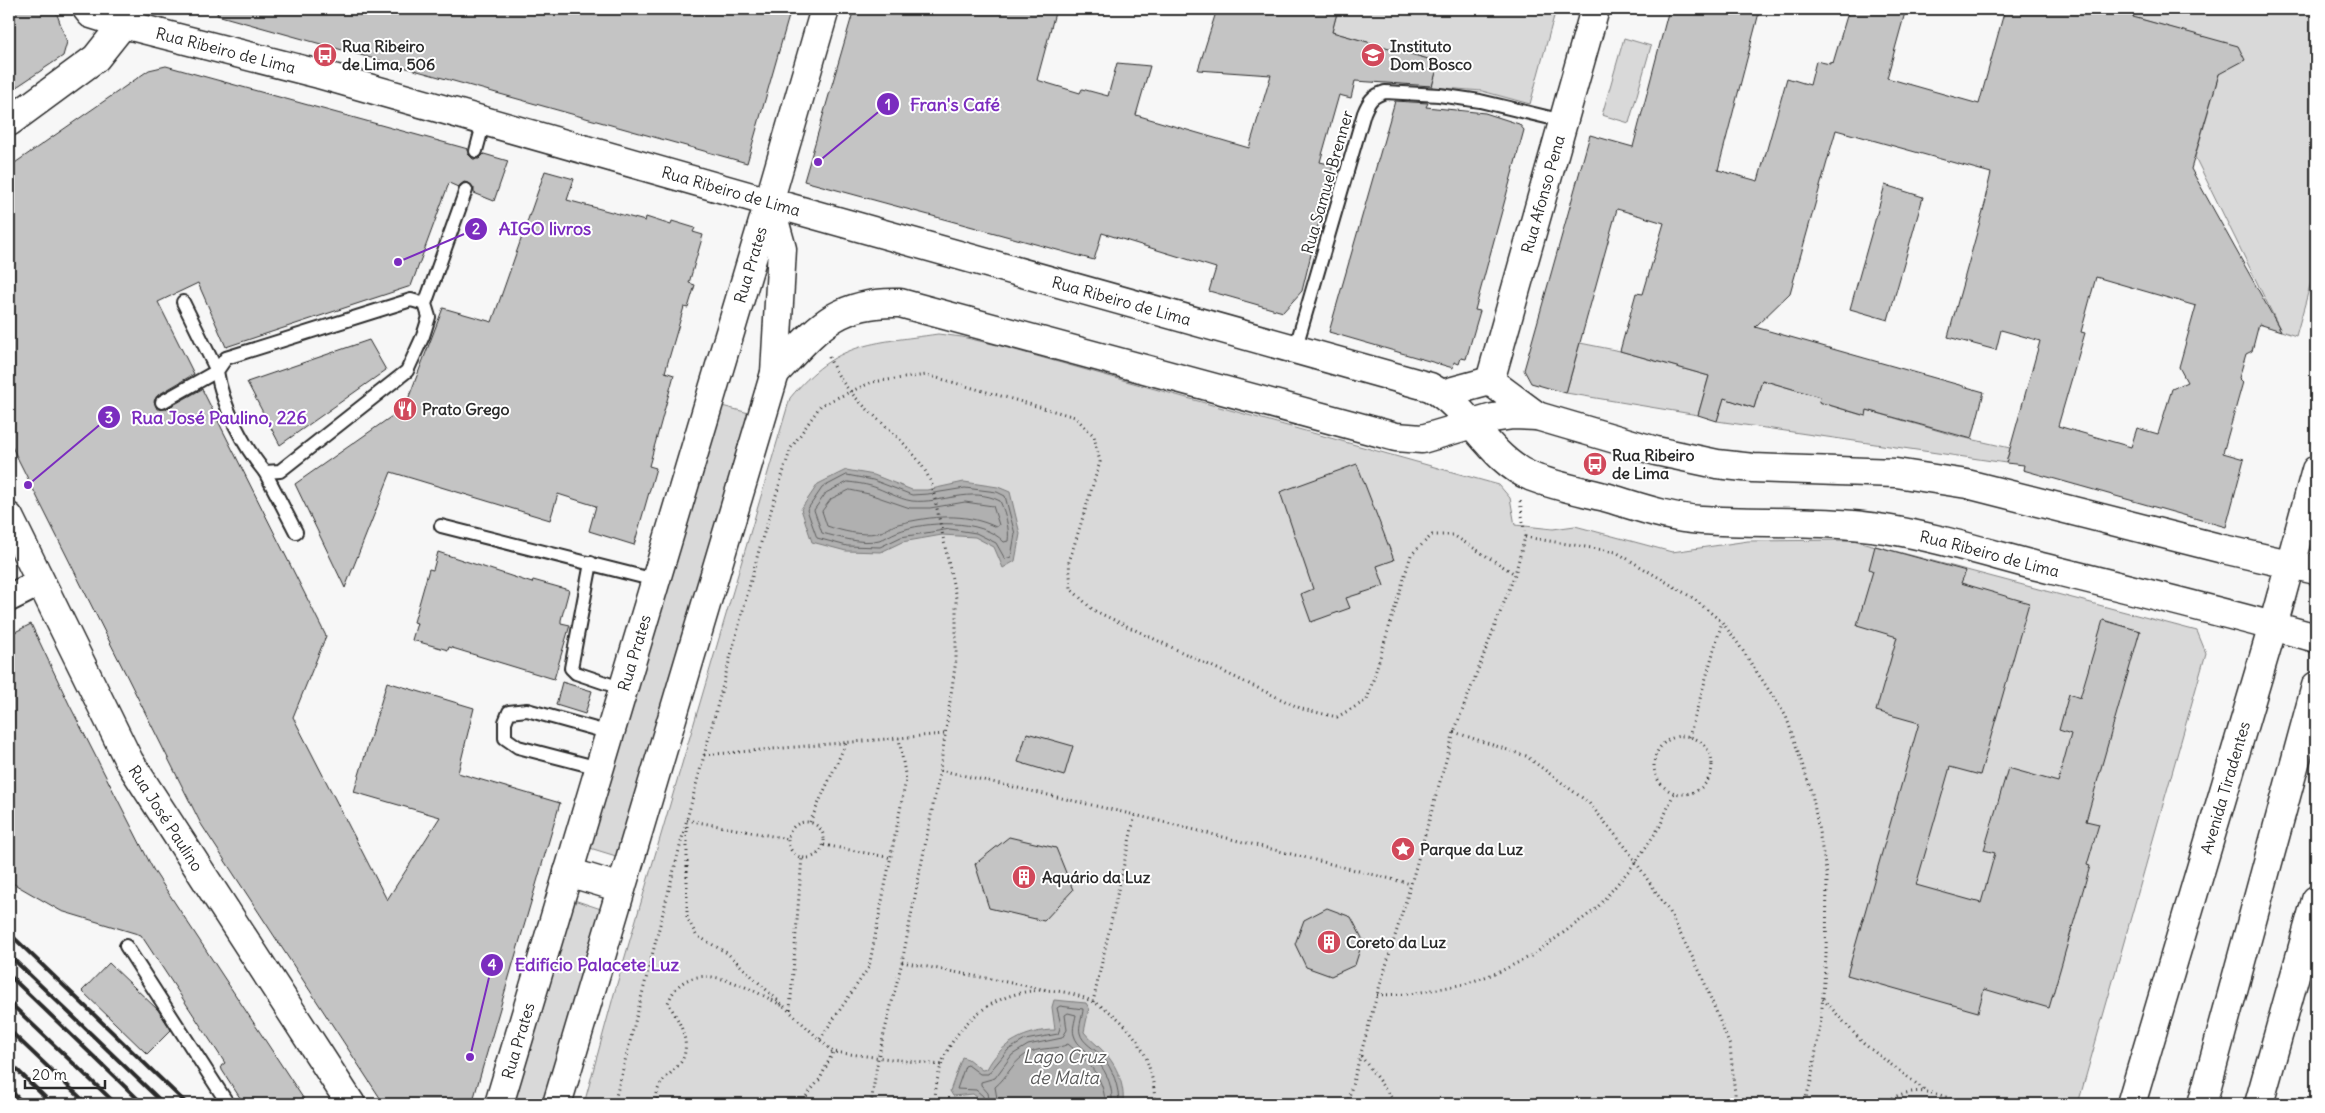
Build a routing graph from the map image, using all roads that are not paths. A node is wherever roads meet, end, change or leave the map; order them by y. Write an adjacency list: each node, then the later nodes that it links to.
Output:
1 (87, 9): 4 (main road, Rua Ribeiro de Lima)
2 (825, 9): 10 (main road, Rua Prates)
3 (1595, 9): 6 (main road, Rua Afonso Pena)
4 (127, 17): 5 (main road, Rua Ribeiro de Lima); 7 (main road)
5 (484, 121): 8 (lane); 10 (main road, Rua Ribeiro de Lima)
6 (1563, 121): 13 (lane, Rua Samuel Brenner); 16 (main road, Rua Afonso Pena)
7 (9, 122)
8 (476, 151)
9 (466, 190): 12 (lane)
10 (769, 202): 13 (main road, Rua Ribeiro de Lima); 15 (main road, Rua Prates); 29 (main road, Rua Prates)
11 (183, 302): 14 (lane)
12 (424, 304): 14 (lane); 22 (lane)
13 (1295, 350): 17 (main road, Rua Ribeiro de Lima)
14 (217, 371): 18 (lane); 22 (lane)
15 (775, 373): 20 (main road); 39 (main road, Rua Prates)
16 (1490, 381): 17 (main road); 19 (main road)
17 (1442, 394): 20 (main road, Rua Ribeiro de Lima)
18 (162, 402)
19 (1537, 416): 20 (main road); 27 (main road)
20 (1472, 424): 32 (main road, Rua Ribeiro de Lima)
21 (2316, 470): 27 (main road, Avenida Tiradentes)
22 (265, 472): 25 (lane)
23 (9, 517): 30 (main road, Rua José Paulino)
24 (441, 526): 26 (lane)
25 (296, 532)
26 (591, 564): 29 (lane); 35 (lane)
27 (2290, 565): 28 (main road); 32 (main road, Avenida Tiradentes)
28 (2316, 570)
29 (656, 580): 35 (main road, Rua Prates)
30 (41, 582): 31 (street); 43 (main road, Rua José Paulino)
31 (9, 598)
32 (2273, 626): 33 (main road, Rua Ribeiro de Lima); 46 (main road, Avenida Tiradentes)
33 (2316, 638)
34 (2316, 686): 47 (main road)
35 (623, 689): 36 (main road, Rua Prates)
36 (610, 733): 37 (main road, Rua Prates); 37 (lane)
37 (599, 768): 38 (main road, Rua Prates)
38 (568, 872): 39 (main road); 44 (main road, Rua Prates)
39 (621, 888): 45 (main road, Rua Prates)
40 (2316, 900): 48 (main road)
41 (126, 946): 42 (lane)
42 (228, 1104)
43 (351, 1104)
44 (499, 1104)
45 (557, 1104)
46 (2131, 1104)
47 (2202, 1104)
48 (2259, 1104)

